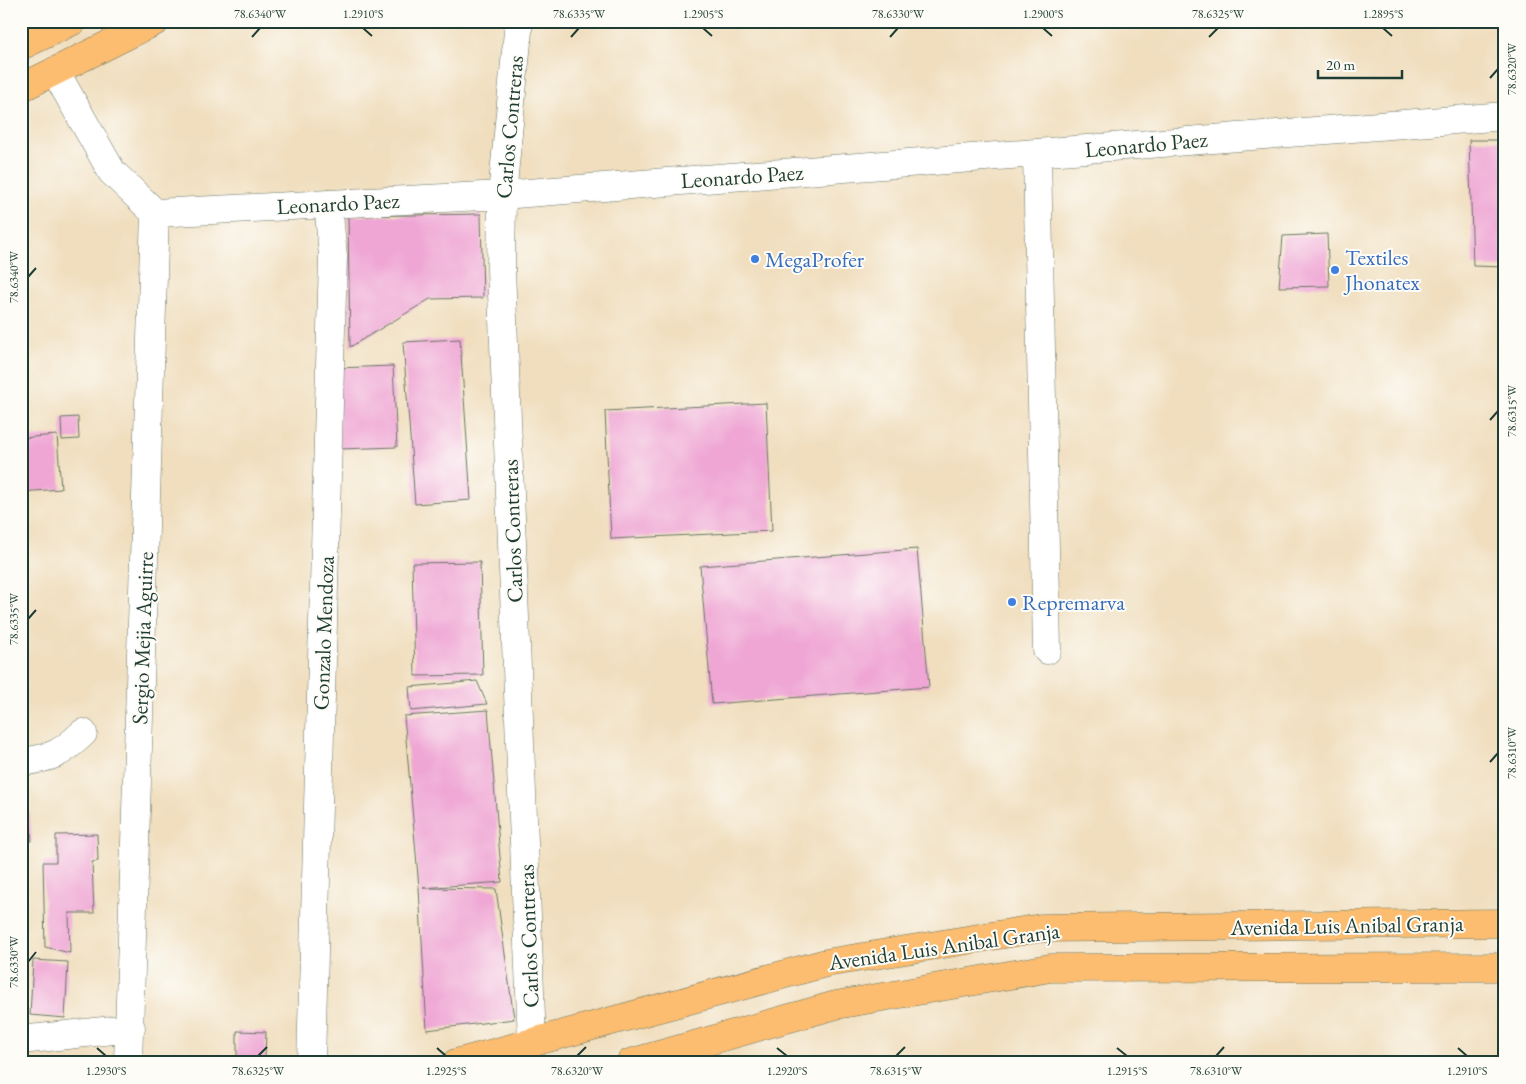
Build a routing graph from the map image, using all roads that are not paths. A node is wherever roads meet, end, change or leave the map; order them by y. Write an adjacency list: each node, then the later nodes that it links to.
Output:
1 (74, 21): 4 (main road)
2 (156, 21): 5 (main road)
3 (519, 21): 9 (street, Carlos Contreras)
4 (21, 46)
5 (55, 71): 6 (main road); 11 (street)
6 (21, 88)
7 (1505, 116): 8 (street, Leonardo Paez)
8 (1037, 153): 9 (street, Leonardo Paez); 12 (street)
9 (502, 195): 10 (street, Leonardo Paez); 19 (street, Carlos Contreras)
10 (328, 204): 11 (street, Leonardo Paez); 21 (street, Gonzalo Mendoza)
11 (155, 213): 17 (street, Sergio Mejia Aguirre)
12 (1047, 650)
13 (83, 732): 14 (street)
14 (21, 762)
15 (1505, 923): 19 (main road, Avenida Luis Anibal Granja)
16 (1505, 966): 23 (main road, Avenida Luis Anibal Granja)
17 (130, 1028): 18 (street); 20 (street, Sergio Mejia Aguirre)
18 (21, 1040)
19 (532, 1042): 22 (main road, Avenida Luis Anibal Granja)
20 (128, 1063)
21 (311, 1063)
22 (456, 1063)
23 (630, 1063)

